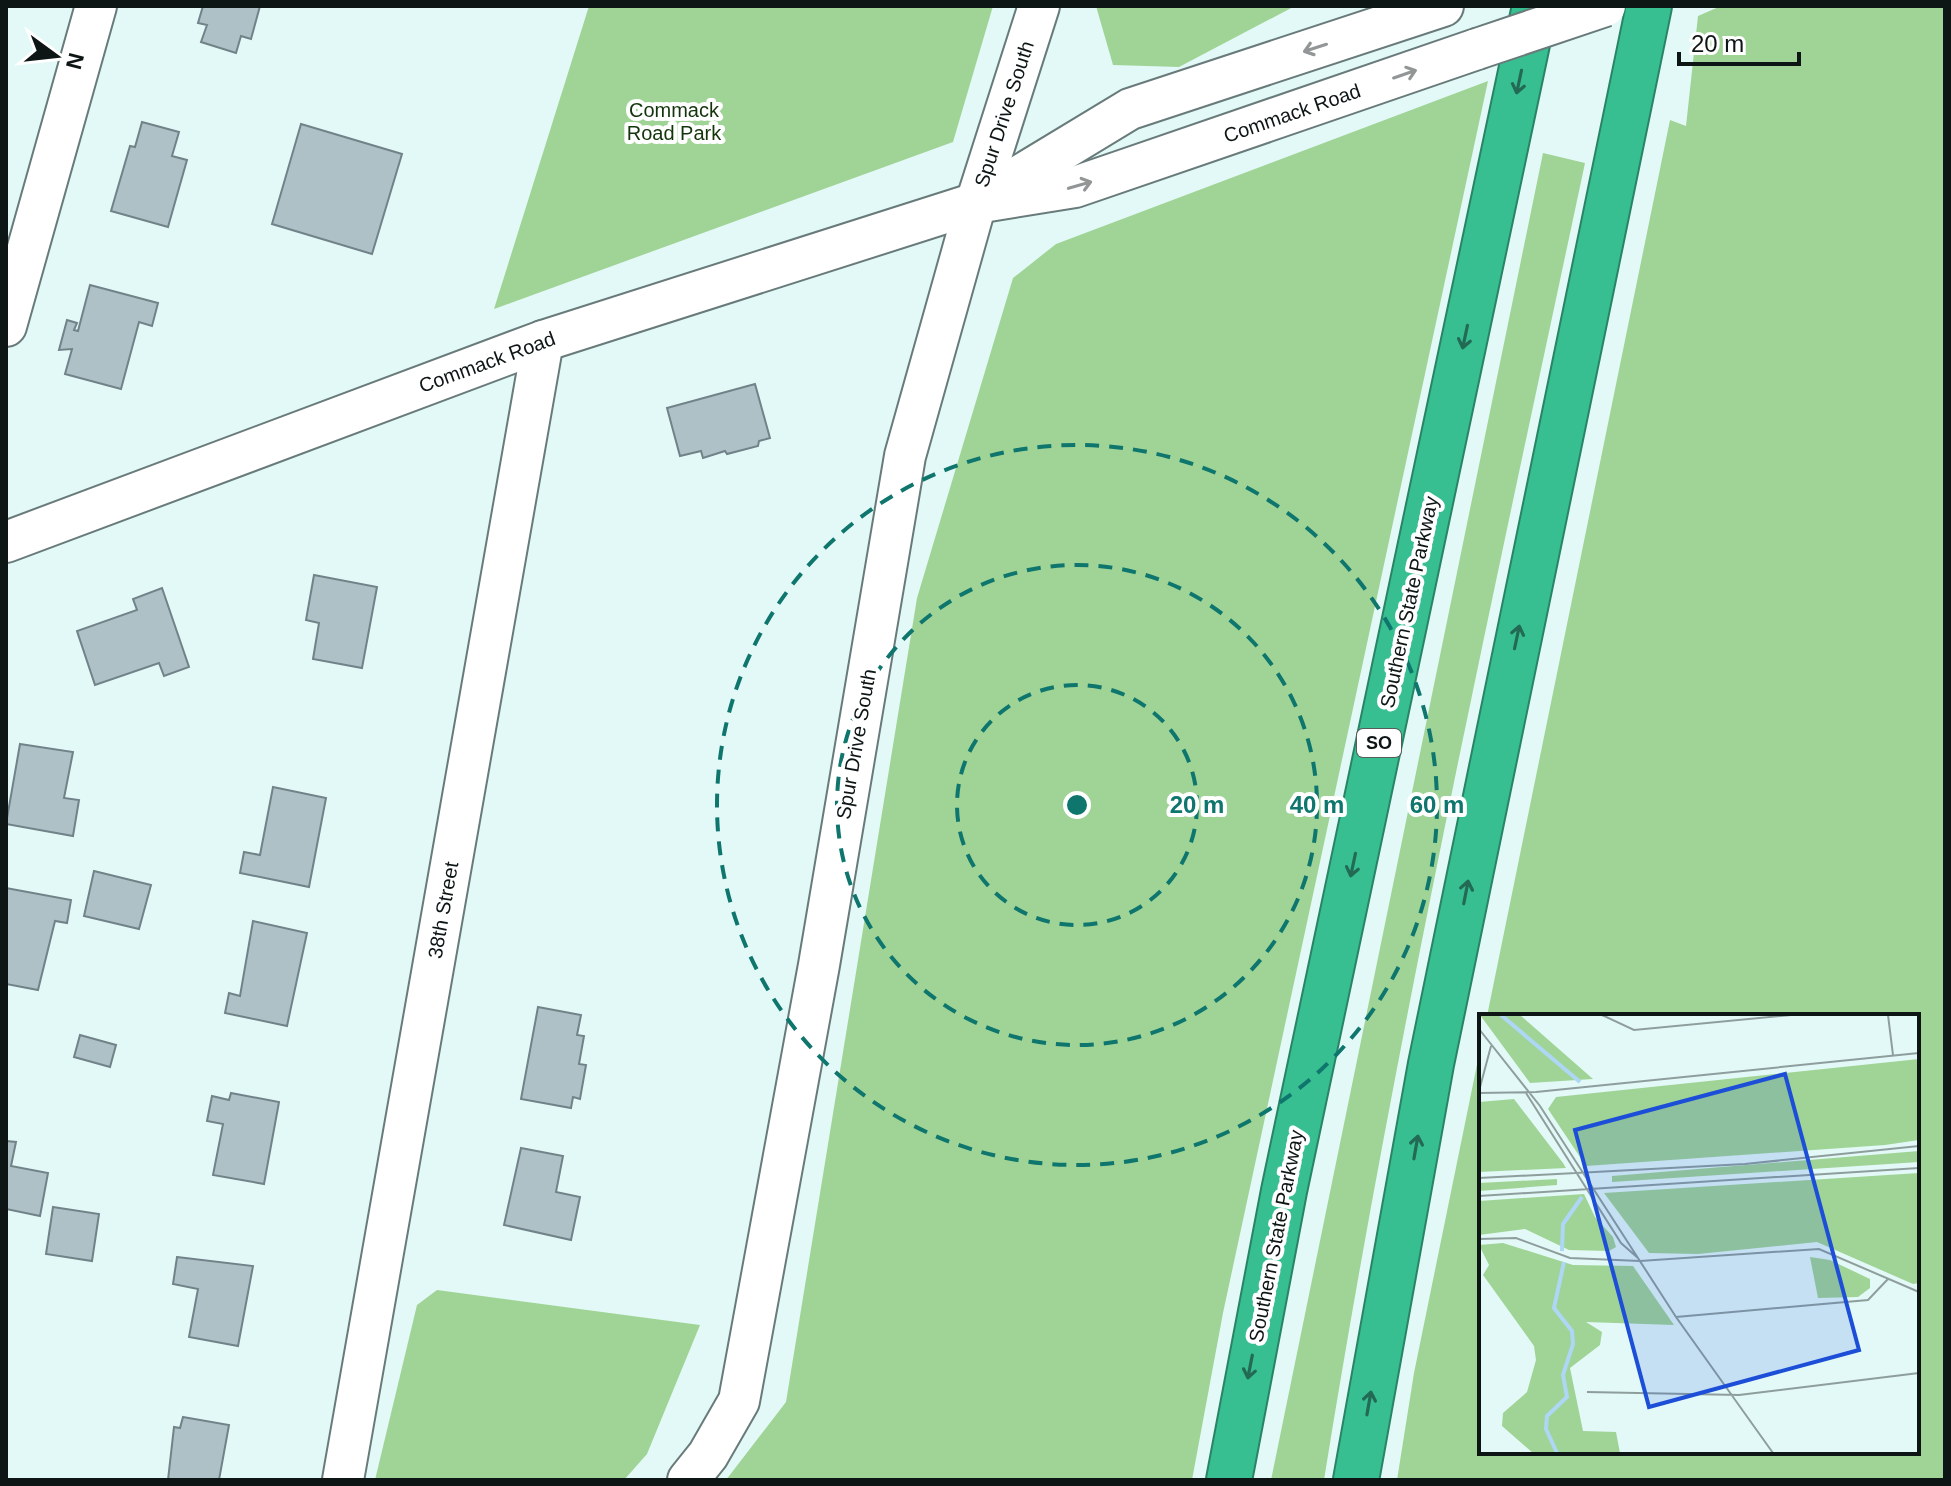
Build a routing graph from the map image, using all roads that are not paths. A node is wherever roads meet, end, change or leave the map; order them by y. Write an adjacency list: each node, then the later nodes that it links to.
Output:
1 (96, 6): 8 (street)
2 (1039, 6): 7 (street, Spur Drive South)
3 (1443, 6): 7 (street, Commack Road, one-way to 7)
4 (1535, 6): 13 (highway, Southern State Parkway / SO, one-way to 13)
5 (1605, 6): 7 (street, Commack Road, one-way to 5, bridge)
6 (1649, 6): 14 (highway, one-way to 6)
7 (976, 203): 9 (street, Commack Road); 12 (street, Spur Drive South)
8 (6, 326)
9 (543, 341): 10 (street, Commack Road); 11 (street, 38th Street)
10 (6, 542)
11 (343, 1480)
12 (688, 1480)
13 (1229, 1480)
14 (1356, 1480)

